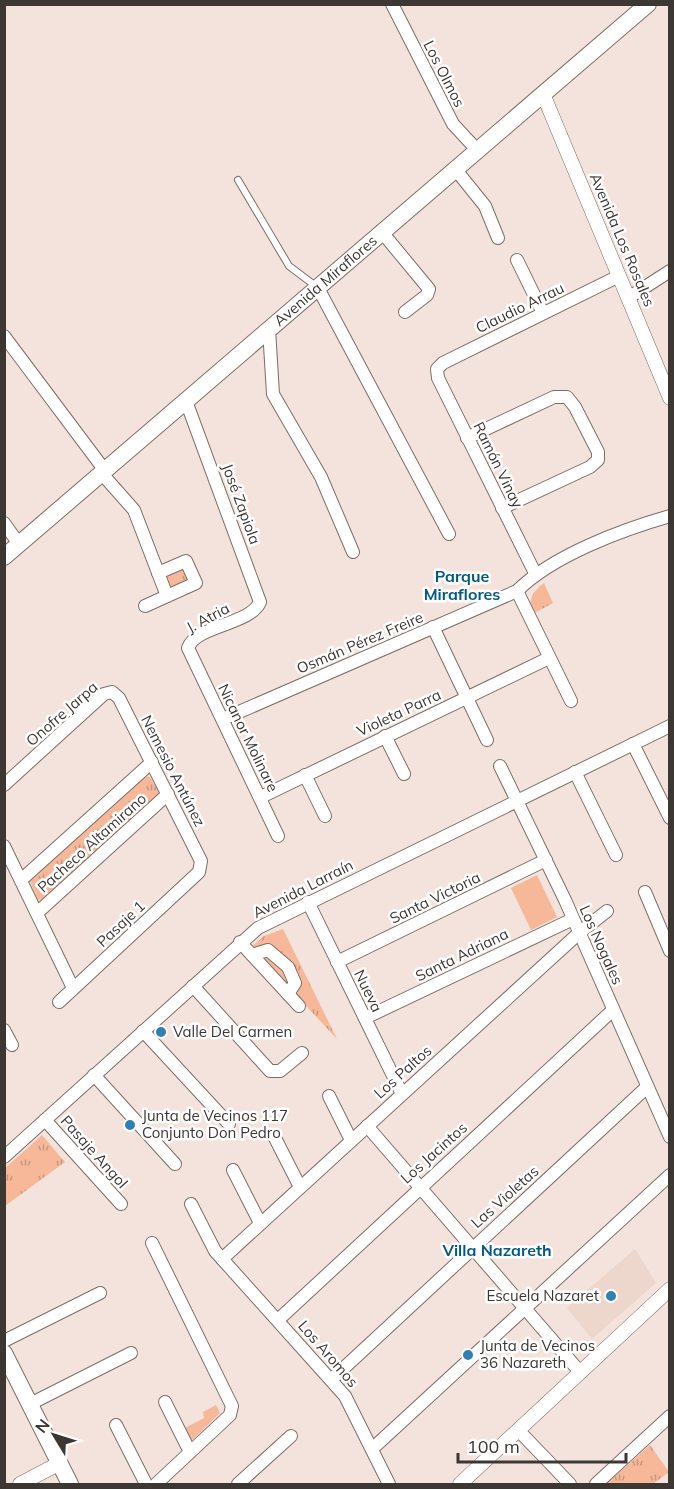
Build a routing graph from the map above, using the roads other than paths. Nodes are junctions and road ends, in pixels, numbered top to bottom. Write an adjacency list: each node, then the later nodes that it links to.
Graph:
1 (392, 4): 4 (street, Los Olmos)
2 (648, 4): 3 (main road, Avenida Miraflores)
3 (543, 94): 4 (main road, Avenida Miraflores); 11 (street, Avenida Los Rosales)
4 (478, 151): 5 (main road, Avenida Miraflores)
5 (456, 170): 7 (main road, Avenida Miraflores); 8 (street)
6 (238, 180): 12 (lane)
7 (381, 231): 12 (main road, Avenida Miraflores); 14 (street)
8 (498, 237)
9 (518, 260): 15 (street)
10 (669, 271): 13 (street)
11 (619, 276): 13 (street, Avenida Los Rosales); 15 (street, Claudio Arrau)
12 (318, 288): 16 (main road, Avenida Miraflores); 26 (street)
13 (628, 298): 19 (street, Avenida Los Rosales)
14 (405, 312)
15 (543, 314): 18 (street, Claudio Arrau)
16 (269, 329): 20 (main road, Avenida Miraflores); 28 (street)
17 (4, 336): 22 (street)
18 (437, 369): 21 (street, Ramón Vinay)
19 (668, 389)
20 (186, 402): 22 (main road, Avenida Miraflores); 35 (street, José Zapiola)
21 (467, 438): 23 (street, Ramón Vinay); 23 (street)
22 (105, 473): 27 (main road, Avenida Miraflores); 30 (street)
23 (502, 507): 31 (street, Ramón Vinay)
24 (669, 516): 31 (street, Osmán Pérez Freire)
25 (4, 523): 27 (street)
26 (449, 534)
27 (19, 544): 29 (main road, Avenida Miraflores)
28 (353, 552)
29 (4, 557)
30 (158, 573): 33 (street); 33 (street)
31 (535, 573): 32 (street, Osmán Pérez Freire)
32 (516, 591): 36 (street, Osmán Pérez Freire); 38 (street)
33 (167, 596): 34 (street)
34 (145, 606)
35 (250, 613): 37 (street, J. Atria)
36 (433, 627): 40 (street); 42 (street, Osmán Pérez Freire)
37 (190, 653): 42 (street, Nicanor Molinare)
38 (549, 658): 40 (street, Violeta Parra); 41 (street)
39 (112, 692): 47 (street, Nemesio Antúnez); 52 (street, Onofre Jarpa)
40 (467, 698): 44 (street, Violeta Parra); 45 (street)
41 (571, 701)
42 (223, 719): 54 (street, Nicanor Molinare)
43 (669, 726): 46 (street, Avenida Larraín)
44 (385, 736): 50 (street); 51 (street, Violeta Parra)
45 (487, 740)
46 (633, 744): 49 (street, Avenida Larraín); 57 (street)
47 (152, 762): 53 (street, Nemesio Antúnez); 63 (street)
48 (500, 766): 55 (street, Los Nogales)
49 (575, 772): 55 (street, Avenida Larraín); 60 (street)
50 (404, 774)
51 (304, 776): 54 (street, Violeta Parra); 56 (street)
52 (4, 785)
53 (168, 794): 62 (street, Nemesio Antúnez); 67 (street, Pacheco Altamirano)
54 (261, 797): 58 (street, Nicanor Molinare)
55 (516, 800): 61 (street, Los Nogales); 65 (street, Avenida Larraín)
56 (325, 816)
57 (669, 818)
58 (278, 836)
59 (4, 846): 63 (street)
60 (616, 855)
61 (546, 860): 68 (street, Los Nogales); 73 (street, Santa Victoria)
62 (202, 867): 75 (street, Pasaje 1)
63 (21, 880): 67 (street)
64 (645, 892): 71 (street)
65 (308, 902): 70 (street, Avenida Larraín); 73 (street, Nueva)
66 (607, 911): 69 (street, Los Paltos)
67 (37, 913): 75 (street)
68 (573, 919): 69 (street, Los Nogales); 80 (street, Santa Adriana)
69 (579, 933): 79 (street, Los Nogales); 87 (street, Los Paltos)
70 (240, 942): 72 (street); 74 (street, Avenida Larraín)
71 (669, 951)
72 (252, 955): 76 (street); 76 (street)
73 (337, 962): 80 (street, Nueva)
74 (193, 986): 82 (street, Avenida Larraín); 84 (street)
75 (74, 988): 77 (street, Pasaje 1)
76 (288, 994): 78 (street)
77 (59, 1002)
78 (299, 1006)
79 (613, 1010): 86 (street, Los Nogales); 100 (street, Los Jacintos)
80 (365, 1018): 87 (street, Nueva)
81 (4, 1030): 83 (street)
82 (143, 1031): 85 (street, Avenida Larraín); 90 (street)
83 (12, 1045)
84 (302, 1053)
85 (94, 1075): 89 (street, Avenida Larraín); 96 (street)
86 (647, 1087): 93 (street, Los Nogales); 105 (street, Las Violetas)
87 (402, 1094): 91 (street, Los Paltos)
88 (329, 1096): 94 (street)
89 (45, 1120): 95 (street, Avenida Larraín); 101 (street, Pasaje Angol)
90 (229, 1124)
91 (367, 1126): 94 (street, Los Paltos); 100 (street)
92 (274, 1136): 99 (street)
93 (669, 1137)
94 (351, 1140): 99 (street, Los Paltos)
95 (4, 1157)
96 (175, 1164)
97 (233, 1170): 103 (street)
98 (669, 1175): 109 (street)
99 (300, 1187): 103 (street, Los Paltos)
100 (419, 1187): 105 (street); 110 (street, Los Jacintos)
101 (121, 1204)
102 (191, 1204): 106 (street, Los Aromos)
103 (260, 1223): 106 (street, Los Paltos)
104 (152, 1243): 123 (street)
105 (472, 1247): 109 (street); 115 (street, Las Violetas)
106 (222, 1258): 110 (street, Los Aromos)
107 (669, 1288): 114 (street)
108 (99, 1293): 111 (street)
109 (525, 1309): 114 (street); 122 (street)
110 (278, 1320): 115 (street, Los Aromos)
111 (4, 1341)
112 (4, 1353): 117 (main road)
113 (131, 1353): 117 (street)
114 (580, 1372): 120 (street)
115 (332, 1379): 122 (street, Los Aromos)
116 (165, 1402): 123 (street)
117 (30, 1404): 124 (main road)
118 (669, 1416): 133 (street)
119 (116, 1425): 127 (street)
120 (519, 1431): 131 (street); 132 (street)
121 (291, 1436): 129 (street)
122 (372, 1449): 130 (street, Los Aromos)
123 (190, 1452): 128 (street)
124 (60, 1463): 125 (street); 126 (main road)
125 (20, 1485)
126 (70, 1485)
127 (146, 1485)
128 (156, 1485)
129 (237, 1485)
130 (389, 1485)
131 (460, 1485)
132 (570, 1485)
133 (596, 1485)

